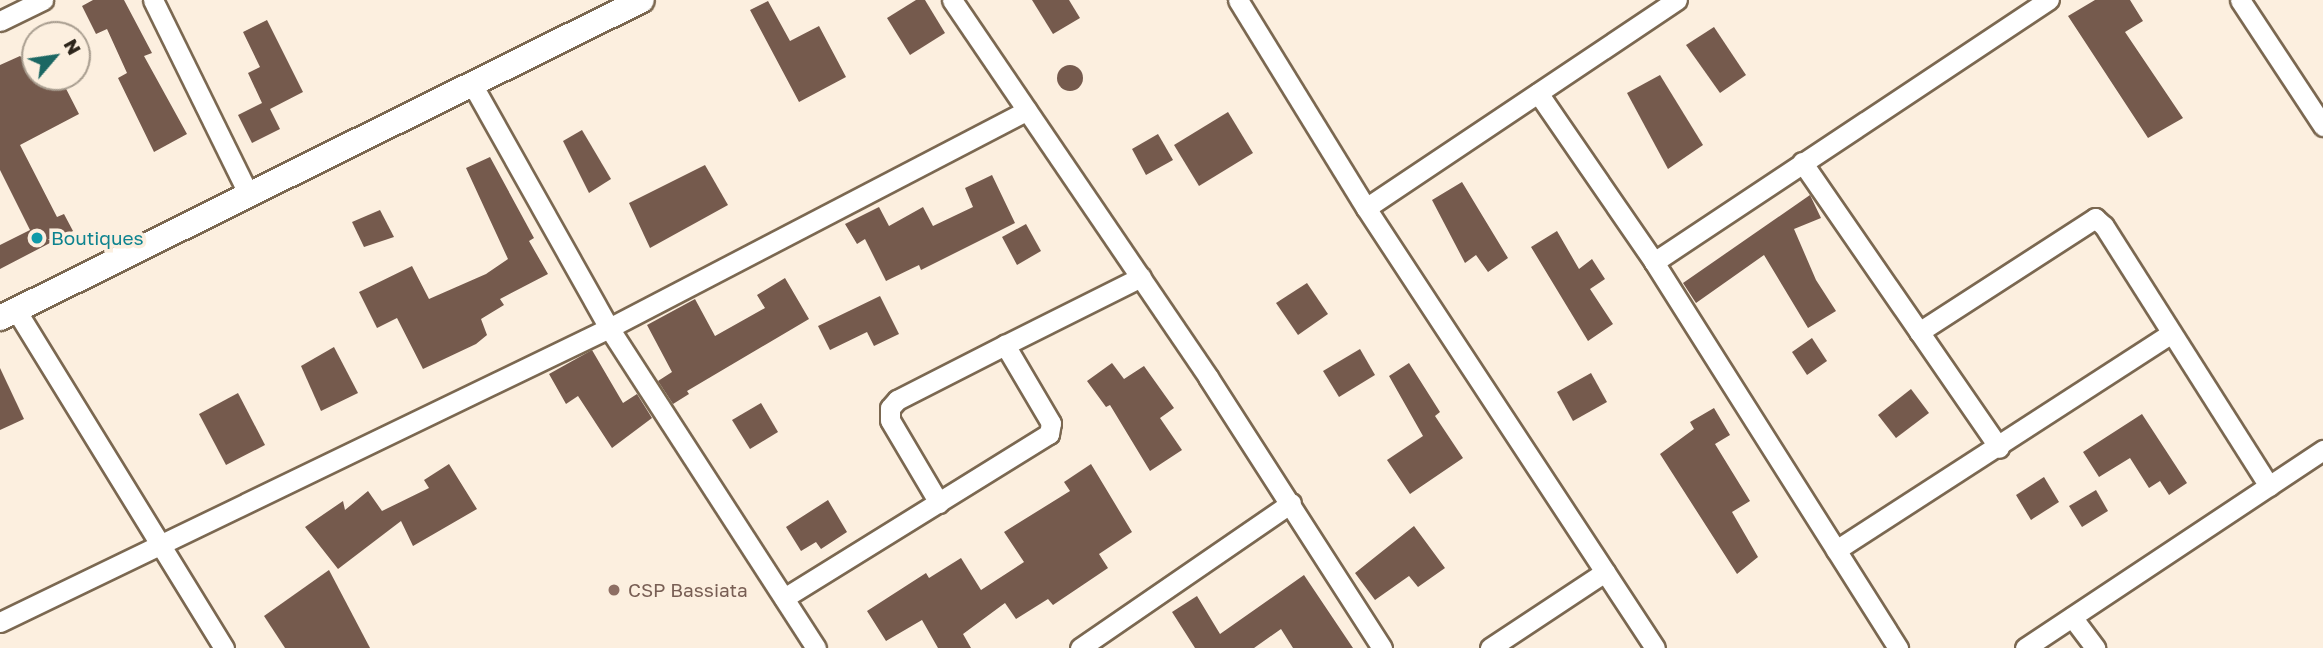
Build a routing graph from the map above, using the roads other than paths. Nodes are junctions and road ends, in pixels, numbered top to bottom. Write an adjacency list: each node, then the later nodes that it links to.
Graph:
1 (43, 0): 9 (street)
2 (153, 0): 15 (street)
3 (642, 0): 10 (street)
4 (952, 0): 12 (street)
5 (1238, 0): 16 (street)
6 (1677, 0): 11 (street)
7 (2049, 0): 14 (street)
8 (2240, 0): 13 (street)
9 (0, 21)
10 (472, 84): 15 (street); 20 (street)
11 (1538, 93): 16 (street); 17 (street)
12 (1027, 110): 18 (street); 20 (street)
13 (2323, 126)
14 (1802, 162): 17 (street); 21 (street)
15 (249, 195): 19 (street)
16 (1366, 208): 31 (street)
17 (1654, 262): 30 (street)
18 (1142, 277): 23 (street); 28 (street)
19 (8, 314): 29 (street)
20 (609, 328): 29 (street); 32 (street)
21 (1919, 332): 22 (street); 24 (street)
22 (2170, 334): 24 (street); 26 (street)
23 (1005, 345): 27 (street); 27 (street)
24 (1999, 448): 30 (street)
25 (2323, 450): 26 (street)
26 (2269, 486): 33 (street)
27 (939, 502): 32 (street)
28 (1291, 503): 37 (street); 38 (street)
29 (157, 544): 34 (street); 35 (street)
30 (1836, 550): 41 (street)
31 (1605, 572): 39 (street); 40 (street)
32 (784, 598): 36 (street)
33 (2072, 617): 42 (street); 43 (street)
34 (0, 622)
35 (224, 648)
36 (816, 648)
37 (1080, 648)
38 (1382, 648)
39 (1490, 648)
40 (1656, 648)
41 (1898, 648)
42 (2025, 648)
43 (2095, 648)

